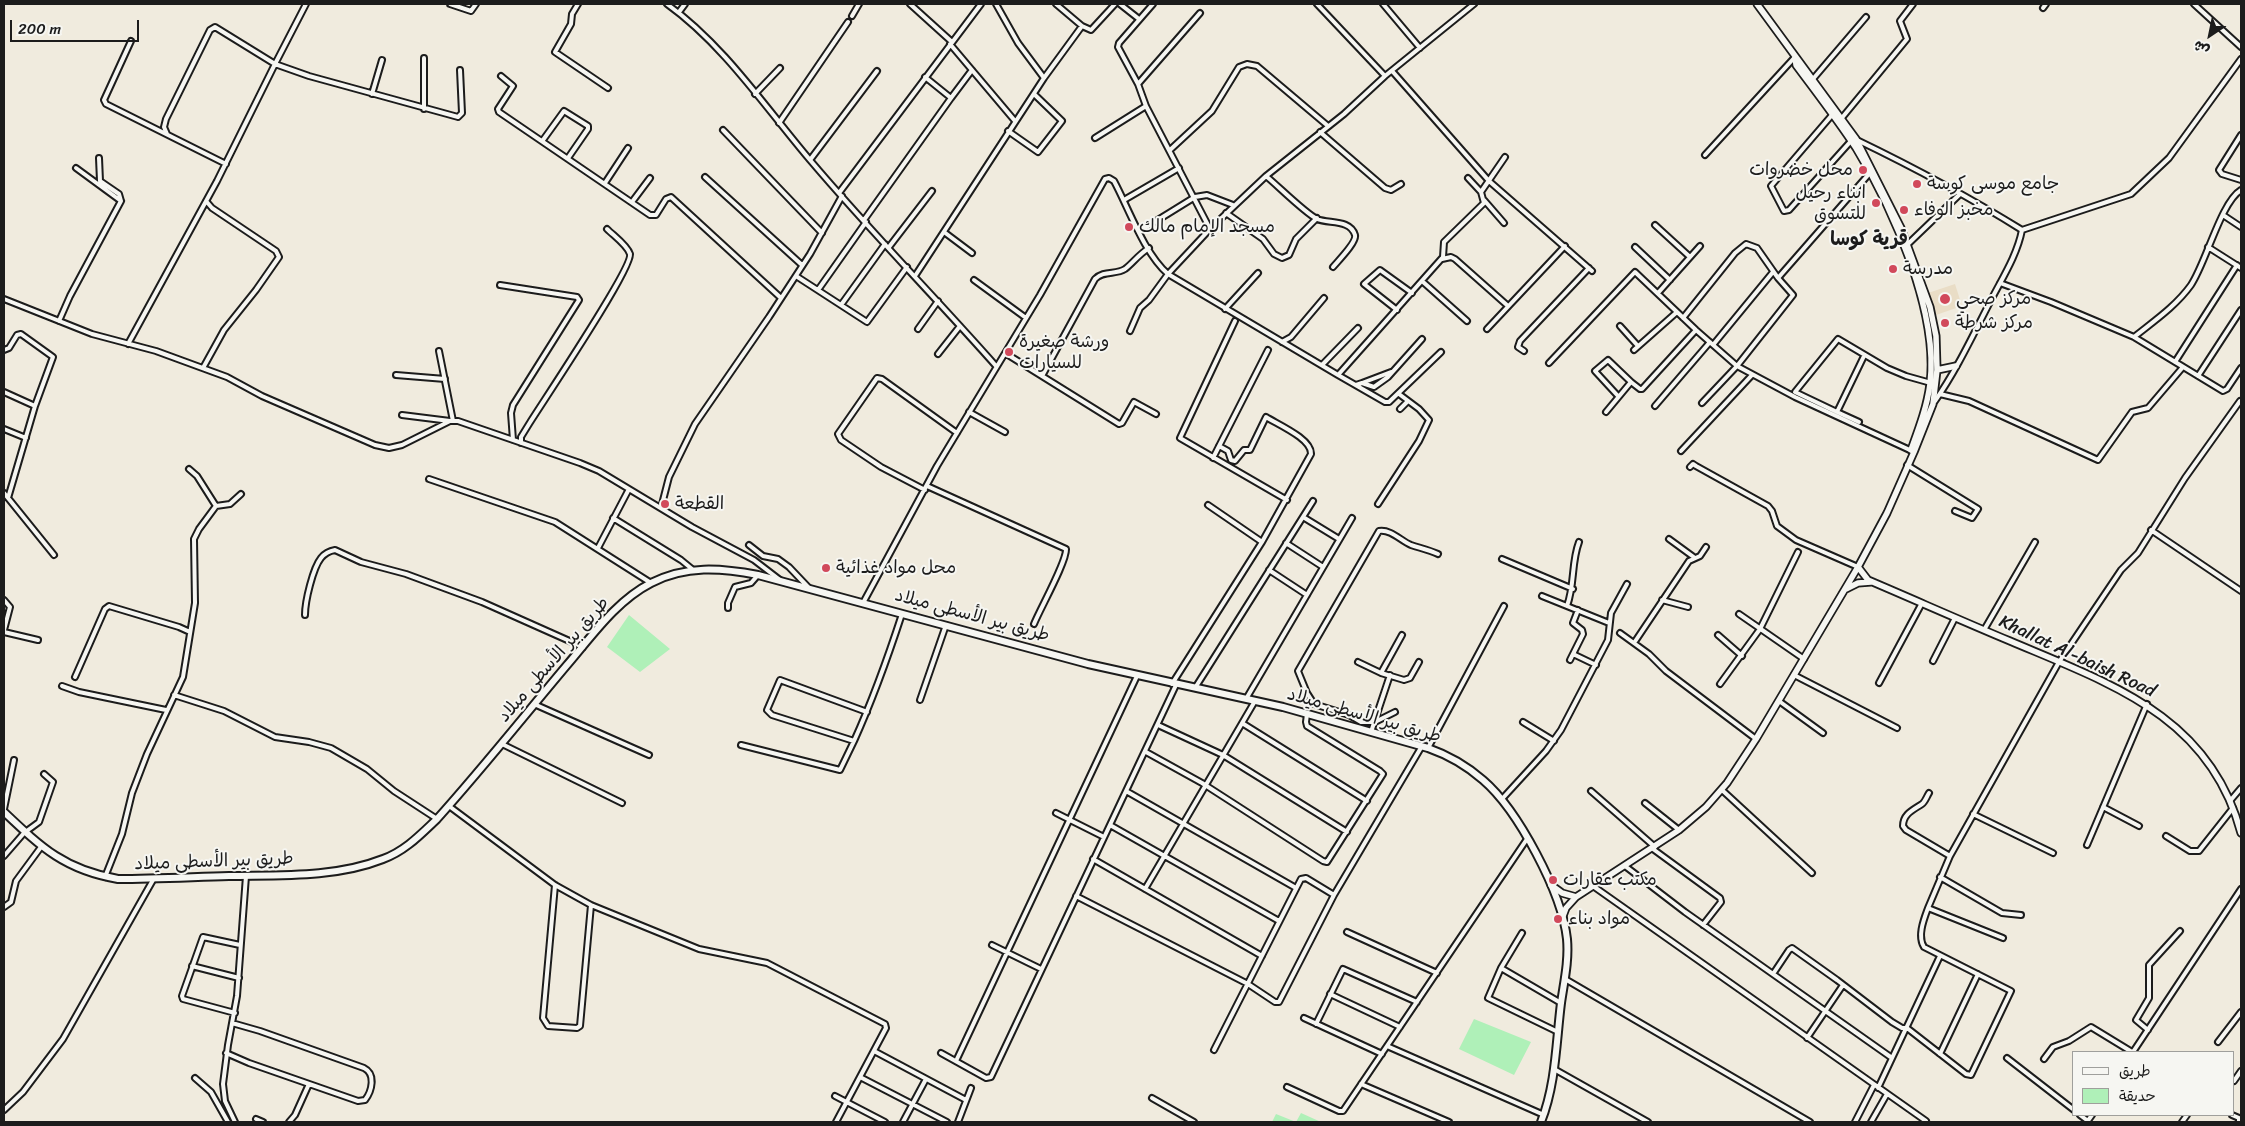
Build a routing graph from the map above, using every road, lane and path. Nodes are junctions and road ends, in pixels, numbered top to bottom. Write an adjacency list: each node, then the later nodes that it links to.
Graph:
1 (306, 4): 38 (street)
2 (450, 4): 3 (street)
3 (476, 4)
4 (578, 4): 50 (street)
5 (667, 4): 23 (street)
6 (685, 4): 23 (street)
7 (859, 4): 25 (street)
8 (910, 4): 31 (street)
9 (981, 4): 31 (street)
10 (996, 4): 47 (street)
11 (1056, 4): 29 (street)
12 (1115, 4): 29 (street)
13 (1120, 4): 27 (street)
14 (1153, 4): 27 (street)
15 (1317, 4): 45 (street)
16 (1383, 4): 33 (street)
17 (1474, 4): 33 (street)
18 (1757, 4): 35 (street)
19 (1913, 4): 58 (street)
20 (2046, 4): 22 (street)
21 (2194, 4): 32 (street)
22 (2043, 8)
23 (679, 12): 52 (street)
24 (1200, 12): 49 (street)
25 (852, 16)
26 (1866, 17): 48 (street)
27 (1139, 20): 49 (street)
28 (848, 22): 60 (street)
29 (1082, 26): 47 (street)
30 (131, 42): 65 (street)
31 (951, 43): 42 (street); 46 (street)
32 (2241, 47)
33 (1420, 48): 43 (street)
34 (424, 58): 56 (street)
35 (1795, 58): 48 (street); 57 (street); 73 (street)
36 (2241, 59): 111 (street)
37 (382, 60): 51 (street)
38 (275, 64): 51 (street); 65 (street); 78 (street)
39 (780, 68): 52 (street)
40 (460, 70): 56 (street)
41 (877, 70): 77 (street)
42 (972, 70): 54 (street); 59 (street)
43 (1393, 72): 45 (street); 87 (street)
44 (501, 76): 68 (street)
45 (1385, 76): 61 (street)
46 (925, 77): 54 (street); 94 (street)
47 (1044, 78): 53 (street)
48 (1813, 79): 58 (street)
49 (1138, 84): 55 (street)
50 (608, 88)
51 (372, 94): 56 (street)
52 (755, 94): 60 (street)
53 (1034, 94): 59 (street); 63 (street)
54 (951, 98): 105 (street)
55 (1146, 106): 67 (street); 71 (street)
56 (424, 109)
57 (1832, 115): 69 (street); 69 (street)
58 (1841, 119): 69 (street)
59 (1015, 121): 63 (street)
60 (779, 123): 77 (street)
61 (1328, 126): 64 (street); 71 (street)
62 (723, 130): 113 (street)
63 (1008, 131): 114 (street)
64 (1320, 132): 82 (street); 89 (street)
65 (168, 134): 78 (street)
66 (2241, 134): 86 (street)
67 (1095, 138)
68 (543, 140): 76 (street); 76 (street)
69 (1853, 140): 72 (street); 93 (street)
70 (628, 148): 88 (street)
71 (1170, 150): 80 (street)
72 (1860, 150): 81 (street); 116 (street)
73 (1705, 155)
74 (1505, 156): 87 (street)
75 (99, 158): 99 (street)
76 (568, 158): 88 (street)
77 (810, 160): 94 (street)
78 (226, 164): 96 (street)
79 (76, 168): 99 (street)
80 (1179, 168): 95 (street); 97 (street)
81 (1869, 174): 126 (street); 137 (street)
82 (1266, 176): 101 (street); 104 (street)
83 (705, 177): 127 (street)
84 (650, 178): 100 (street)
85 (1468, 178): 92 (street)
86 (2241, 180)
87 (1489, 181): 92 (street); 117 (street)
88 (605, 183): 100 (street)
89 (1401, 184)
90 (932, 190): 119 (street)
91 (2241, 190): 103 (street)
92 (1481, 192): 98 (street)
93 (1960, 194): 111 (street); 116 (street)
94 (840, 195): 105 (street); 113 (street)
95 (1195, 197): 101 (street); 110 (street); 112 (street)
96 (206, 200): 173 (street); 191 (street)
97 (1124, 200): 112 (street); 156 (street)
98 (1484, 200): 106 (street); 125 (street)
99 (121, 201): 158 (street)
100 (632, 202): 147 (street)
101 (1233, 205): 102 (street)
102 (1226, 213): 104 (street); 110 (street)
103 (2223, 215): 108 (street); 121 (street)
104 (1317, 218): 130 (street)
105 (865, 221): 115 (street); 143 (street)
106 (1504, 223)
107 (1655, 225): 124 (street)
108 (2241, 227)
109 (607, 229): 228 (street)
110 (1210, 229): 133 (street)
111 (2022, 230): 141 (street)
112 (1140, 231): 122 (street)
113 (822, 232): 127 (street)
114 (944, 232): 123 (street); 136 (street)
115 (885, 244): 119 (street); 150 (street)
116 (1908, 244): 126 (street)
117 (1565, 246): 151 (street); 179 (street)
118 (1700, 246): 124 (street)
119 (889, 247): 129 (street)
120 (1634, 247): 139 (street)
121 (2208, 247): 128 (street); 169 (street)
122 (1149, 248): 133 (street); 198 (street)
123 (972, 253)
124 (1690, 257): 139 (street)
125 (1442, 259): 140 (street); 151 (street)
126 (1911, 259): 161 (street)
127 (802, 265): 135 (street)
128 (2237, 265): 131 (street); 184 (street)
129 (907, 266): 136 (street); 150 (street)
130 (1333, 267)
131 (2241, 268)
132 (1773, 272): 137 (street); 157 (street); 172 (street)
133 (1168, 274): 152 (street); 168 (street)
134 (1258, 274): 152 (street)
135 (796, 276): 143 (street); 147 (street)
136 (915, 276): 149 (street)
137 (1778, 278): 188 (street)
138 (974, 280): 156 (street)
139 (1670, 280): 145 (street)
140 (1422, 281): 144 (street); 160 (street)
141 (2000, 283): 169 (street); 189 (street)
142 (500, 285): 227 (street)
143 (818, 290): 150 (street)
144 (1412, 293): 153 (street); 153 (street)
145 (1658, 293): 155 (street); 185 (street)
146 (4, 298): 158 (street)
147 (781, 298): 247 (street)
148 (1324, 298): 171 (street)
149 (938, 302): 162 (street); 165 (street)
150 (840, 305)
151 (1508, 306): 166 (street)
152 (1225, 309): 171 (street)
153 (1397, 310): 196 (street)
154 (2241, 310): 199 (street)
155 (1677, 312): 157 (street); 174 (street)
156 (1026, 318): 181 (street)
157 (1683, 318): 167 (street)
158 (59, 321): 173 (street)
159 (1235, 322): 232 (street)
160 (1467, 322)
161 (1931, 325): 193 (street); 203 (street)
162 (960, 326): 182 (street); 187 (street)
163 (1620, 326): 174 (street)
164 (1358, 328): 186 (street)
165 (918, 329)
166 (1487, 329)
167 (1696, 330): 172 (street); 201 (street)
168 (1130, 331)
169 (2134, 337): 184 (street)
170 (1422, 339): 194 (street)
171 (1282, 342): 186 (street)
172 (1712, 343): 188 (street); 214 (street)
173 (128, 344): 191 (street)
174 (1638, 346): 178 (street)
175 (4, 350): 213 (street)
176 (439, 350): 200 (street)
177 (1268, 350): 229 (street)
178 (1634, 350)
179 (1524, 351)
180 (1441, 352): 206 (street)
181 (1005, 353): 187 (street); 198 (street)
182 (938, 354)
183 (1864, 356): 203 (street); 218 (street); 218 (street)
184 (2175, 362): 190 (street)
185 (1549, 363)
186 (1322, 365): 196 (street)
187 (996, 366): 216 (street)
188 (1737, 366): 197 (street); 211 (street)
189 (1956, 366): 193 (street); 207 (street)
190 (2183, 367): 199 (street); 207 (street)
191 (203, 368): 221 (street)
192 (2241, 368): 199 (street)
193 (1937, 370): 203 (street)
194 (1393, 371): 202 (street); 202 (street)
195 (396, 375): 200 (street)
196 (1338, 375): 204 (street)
197 (1752, 375): 230 (street); 231 (street)
198 (1042, 376): 219 (street)
199 (2198, 376)
200 (445, 378): 221 (street)
201 (1631, 382): 208 (street); 208 (street)
202 (1362, 383): 204 (street)
203 (1933, 383): 212 (street); 231 (street)
204 (1356, 385): 206 (street)
205 (4, 392): 213 (street)
206 (1399, 394): 209 (street)
207 (1940, 394): 212 (street)
208 (1618, 396): 217 (street)
209 (1408, 400): 215 (street); 244 (street)
210 (2241, 401): 252 (street)
211 (1702, 403)
212 (1933, 404): 231 (street)
213 (35, 406): 226 (street)
214 (1655, 406)
215 (1400, 408)
216 (968, 412): 224 (street); 225 (street)
217 (1606, 412)
218 (1837, 412): 222 (street)
219 (1156, 414)
220 (402, 415): 221 (street)
221 (452, 421): 227 (street)
222 (1859, 422)
223 (4, 429): 226 (street)
224 (1005, 432)
225 (957, 433): 237 (street); 237 (street)
226 (26, 438): 241 (street)
227 (513, 440): 228 (street)
228 (521, 443): 238 (street)
229 (1219, 446): 232 (street); 242 (street)
230 (1681, 451)
231 (1913, 451): 233 (street)
232 (1213, 458): 242 (street)
233 (1908, 462): 248 (street); 268 (street)
234 (1690, 467): 268 (street)
235 (189, 469): 246 (street)
236 (429, 480): 261 (street)
237 (926, 488): 285 (street); 296 (street)
238 (630, 489): 247 (street); 250 (street)
239 (4, 493): 241 (street)
240 (241, 494): 246 (street)
241 (8, 498): 264 (street)
242 (1287, 500): 255 (street)
243 (1313, 501): 249 (street)
244 (1378, 504)
245 (1208, 505): 255 (street)
246 (216, 506): 301 (street)
247 (661, 508): 272 (street)
248 (1955, 511)
249 (1303, 517): 253 (street); 258 (street)
250 (613, 518): 261 (street); 269 (street)
251 (1352, 518): 253 (street)
252 (2151, 530): 279 (street); 315 (street)
253 (1339, 539): 267 (street)
254 (1669, 539): 265 (street)
255 (1262, 542): 323 (street)
256 (1579, 542): 277 (street)
257 (2035, 542): 299 (street)
258 (1286, 543): 267 (street); 270 (street)
259 (749, 545): 276 (street)
260 (1706, 547): 265 (street)
261 (598, 548): 274 (street)
262 (1798, 552): 298 (street)
263 (1438, 554): 338 (street)
264 (54, 555)
265 (1695, 558): 283 (street)
266 (1502, 559): 277 (street)
267 (1323, 567): 280 (street)
268 (1858, 567): 273 (street); 278 (street)
269 (692, 569): 271 (main road, طريق بير الأسطى ميلاد); 274 (main road, طريق بير الأسطى ميلاد)
270 (1269, 570): 280 (street); 326 (street)
271 (758, 575): 272 (main road, طريق بير الأسطى ميلاد); 289 (street)
272 (782, 581): 276 (main road, طريق بير الأسطى ميلاد)
273 (1873, 582): 278 (street); 284 (street, Khallat Al-baish Road)
274 (651, 583): 307 (main road, طريق بير الأسطى ميلاد)
275 (1626, 584): 295 (street)
276 (809, 589): 285 (main road, طريق بير الأسطى ميلاد)
277 (1573, 589): 287 (street)
278 (1845, 590): 310 (street)
279 (2241, 592)
280 (1307, 594): 328 (street)
281 (1542, 596): 287 (street)
282 (4, 600): 300 (street)
283 (1662, 600): 288 (street); 306 (street)
284 (1922, 602): 294 (street, Khallat Al-baish Road); 322 (street)
285 (863, 603): 291 (main road, طريق بير الأسطى ميلاد)
286 (1504, 606): 350 (street)
287 (1567, 606): 290 (street)
288 (1688, 607)
289 (728, 608)
290 (1578, 610): 295 (street); 308 (street)
291 (902, 613): 297 (main road, طريق بير الأسطى ميلاد); 335 (street)
292 (305, 614): 307 (street)
293 (1739, 614): 298 (street)
294 (1955, 618): 299 (street, Khallat Al-baish Road); 312 (street)
295 (1609, 623): 316 (street)
296 (1034, 624)
297 (946, 626): 320 (main road, طريق بير الأسطى ميلاد); 329 (street)
298 (1760, 629): 309 (street); 310 (street)
299 (1984, 630): 315 (street, Khallat Al-baish Road)
300 (4, 631): 305 (street)
301 (190, 632): 321 (street); 327 (street)
302 (1620, 633): 306 (street)
303 (1718, 635): 309 (street)
304 (1402, 636): 317 (street)
305 (38, 640)
306 (1634, 643): 345 (street)
307 (583, 646): 332 (main road, طريق بير الأسطى ميلاد)
308 (1573, 654): 311 (street); 316 (street)
309 (1742, 656): 324 (street)
310 (1804, 659): 319 (street)
311 (1570, 660)
312 (1933, 661)
313 (1358, 662): 317 (street)
314 (1419, 662): 318 (street)
315 (2059, 662): 333 (street, Khallat Al-baish Road); 372 (street)
316 (1596, 665): 347 (street)
317 (1381, 673): 318 (street)
318 (1390, 675): 338 (street)
319 (1794, 675): 330 (street); 342 (street)
320 (1137, 676): 323 (main road, طريق بير الأسطى ميلاد); 374 (street)
321 (75, 677)
322 (1879, 682)
323 (1174, 684): 326 (main road, طريق بير الأسطى ميلاد); 341 (street)
324 (1720, 684)
325 (62, 686): 334 (street)
326 (1195, 688): 328 (main road, طريق بير الأسطى ميلاد)
327 (174, 695): 334 (street); 373 (street)
328 (1246, 699): 331 (main road, طريق بير الأسطى ميلاد)
329 (920, 700)
330 (1779, 701): 344 (street); 345 (street)
331 (1255, 702): 337 (main road, طريق بير الأسطى ميلاد); 340 (street)
332 (534, 704): 348 (main road, طريق بير الأسطى ميلاد); 352 (street)
333 (2147, 704): 364 (street, Khallat Al-baish Road); 368 (street)
334 (166, 710): 396 (street)
335 (867, 712): 346 (street); 346 (street)
336 (1395, 712): 338 (street)
337 (1307, 714): 343 (main road, طريق بير الأسطى ميلاد); 363 (street)
338 (1374, 722): 343 (street)
339 (1523, 722): 347 (street)
340 (1242, 723): 353 (street); 363 (street)
341 (1158, 725): 351 (street); 353 (street)
342 (1897, 728)
343 (1371, 732): 350 (main road, طريق بير الأسطى ميلاد)
344 (1823, 733)
345 (1756, 739): 359 (street)
346 (854, 741): 349 (street)
347 (1554, 741): 362 (street)
348 (502, 744): 365 (street); 367 (main road, طريق بير الأسطى ميلاد)
349 (741, 744)
350 (1425, 747): 362 (main road, طريق بير الأسطى ميلاد); 405 (street)
351 (1146, 752): 356 (street); 360 (street)
352 (649, 755)
353 (1223, 755): 356 (street); 379 (street)
354 (14, 760): 370 (street)
355 (44, 774): 380 (street)
356 (1205, 786): 375 (street); 379 (street)
357 (2241, 788): 364 (street)
358 (1591, 790): 387 (street)
359 (1722, 790): 378 (street); 394 (street)
360 (1126, 791): 375 (street); 376 (street)
361 (1929, 793): 391 (street)
362 (1502, 799): 384 (main road, طريق بير الأسطى ميلاد)
363 (1367, 801): 379 (street)
364 (2230, 801): 369 (street, Khallat Al-baish Road)
365 (622, 803)
366 (1645, 803): 378 (street)
367 (449, 806): 373 (main road, طريق بير الأسطى ميلاد); 399 (street)
368 (2103, 806): 377 (street); 385 (street)
369 (2233, 808): 381 (street, Khallat Al-baish Road); 382 (street)
370 (4, 811): 380 (main road, طريق بير الأسطى ميلاد)
371 (1056, 813): 374 (street)
372 (1973, 814): 388 (street); 391 (street)
373 (437, 819): 395 (main road, طريق بير الأسطى ميلاد)
374 (1070, 820): 383 (street); 421 (street)
375 (1182, 823): 390 (street); 402 (street)
376 (1110, 825): 383 (street); 390 (street)
377 (2140, 826)
378 (1679, 830): 387 (street)
379 (1348, 832)
380 (24, 833): 386 (main road, طريق بير الأسطى ميلاد); 389 (street)
381 (2241, 833)
382 (2166, 836)
383 (1104, 837): 392 (street)
384 (1527, 838): 400 (main road, طريق بير الأسطى ميلاد); 427 (street)
385 (2087, 845)
386 (41, 847): 396 (main road, طريق بير الأسطى ميلاد); 409 (street)
387 (1654, 848): 393 (street); 414 (street)
388 (2053, 853)
389 (4, 856)
390 (1164, 856): 403 (street); 413 (street)
391 (1950, 856): 397 (street)
392 (1093, 859): 403 (street); 406 (street)
393 (1625, 866): 401 (street); 414 (street)
394 (1812, 873)
395 (246, 876): 398 (main road, طريق بير الأسطى ميلاد); 419 (street)
396 (105, 877): 398 (main road, طريق بير الأسطى ميلاد)
397 (1940, 877): 410 (street); 411 (street)
398 (153, 880): 478 (street)
399 (555, 885): 408 (street); 408 (street)
400 (1551, 885): 407 (street); 412 (main road, طريق بير الأسطى ميلاد)
401 (1592, 886): 407 (street); 447 (street)
402 (1296, 888): 405 (street); 413 (street)
403 (1145, 889): 422 (street)
404 (2241, 889): 445 (street)
405 (1334, 895): 432 (street)
406 (1076, 896): 426 (street); 432 (street)
407 (1576, 897): 412 (street)
408 (591, 905): 451 (street)
409 (4, 907)
410 (1928, 908): 418 (street); 423 (street)
411 (2022, 915)
412 (1563, 916): 431 (main road, طريق بير الأسطى ميلاد)
413 (1279, 922): 422 (street)
414 (1704, 926): 428 (street)
415 (2180, 931): 445 (street)
416 (1347, 932): 427 (street)
417 (1522, 933): 425 (street)
418 (2003, 938)
419 (240, 945): 424 (street); 430 (street)
420 (992, 945): 421 (street)
421 (1007, 953): 426 (street); 461 (street)
422 (1262, 956): 432 (street)
423 (1940, 956): 429 (street); 444 (street)
424 (192, 966): 430 (street); 439 (street)
425 (1501, 968): 436 (street); 446 (street)
426 (1041, 969): 461 (street)
427 (1437, 973): 435 (street)
428 (1773, 974): 433 (street); 437 (street)
429 (1978, 974): 457 (street); 457 (street)
430 (239, 978): 439 (street)
431 (1565, 979): 436 (main road, طريق بير الأسطى ميلاد); 497 (street)
432 (1248, 984): 450 (street)
433 (1843, 985): 437 (street); 444 (street)
434 (1330, 994): 435 (street); 442 (street); 443 (street)
435 (1417, 1002): 443 (street)
436 (1561, 1003): 446 (main road, طريق بير الأسطى ميلاد)
437 (1825, 1011): 447 (street); 458 (street)
438 (2241, 1012): 448 (street)
439 (235, 1013): 441 (street)
440 (1304, 1018): 442 (street)
441 (232, 1023): 454 (street); 466 (street)
442 (1316, 1024): 456 (street)
443 (1400, 1027): 449 (street)
444 (1906, 1028): 457 (street); 458 (street)
445 (2148, 1030): 453 (street)
446 (1558, 1032): 462 (main road, طريق بير الأسطى ميلاد)
447 (1806, 1038): 469 (street)
448 (2218, 1042)
449 (1387, 1046): 456 (street); 479 (street)
450 (1214, 1050)
451 (874, 1051): 463 (street); 465 (street)
452 (2130, 1051): 460 (street)
453 (2133, 1051)
454 (226, 1053): 466 (street); 484 (street)
455 (942, 1053): 461 (street)
456 (1382, 1054): 467 (street)
457 (1940, 1054)
458 (1892, 1058): 469 (street)
459 (2007, 1058): 477 (street)
460 (2044, 1060)
461 (956, 1061)
462 (1554, 1069): 479 (main road, طريق بير الأسطى ميلاد); 496 (street)
463 (860, 1077): 475 (street); 476 (street)
464 (195, 1078): 483 (street)
465 (926, 1079): 474 (street); 476 (street)
466 (309, 1084): 486 (street)
467 (1361, 1084): 468 (street); 494 (street)
468 (1288, 1087)
469 (1876, 1087): 471 (street); 498 (street)
470 (971, 1088): 474 (street)
471 (1887, 1094): 482 (street); 499 (street)
472 (835, 1096): 475 (street)
473 (1152, 1098): 493 (street)
474 (966, 1100): 492 (street)
475 (847, 1102): 480 (street); 487 (street)
476 (913, 1105): 490 (street); 491 (street)
477 (2072, 1108)
478 (4, 1110)
479 (1544, 1115): 495 (main road, طريق بير الأسطى ميلاد)
480 (873, 1116): 488 (street); 489 (street)
481 (256, 1119): 485 (street)
482 (1926, 1121)
483 (228, 1122)
484 (235, 1122)
485 (263, 1122)
486 (289, 1122)
487 (836, 1122)
488 (870, 1122)
489 (885, 1122)
490 (904, 1122)
491 (947, 1122)
492 (958, 1122)
493 (1194, 1122)
494 (1449, 1122)
495 (1541, 1122)
496 (1648, 1122)
497 (1810, 1122)
498 (1855, 1122)
499 (1871, 1122)

